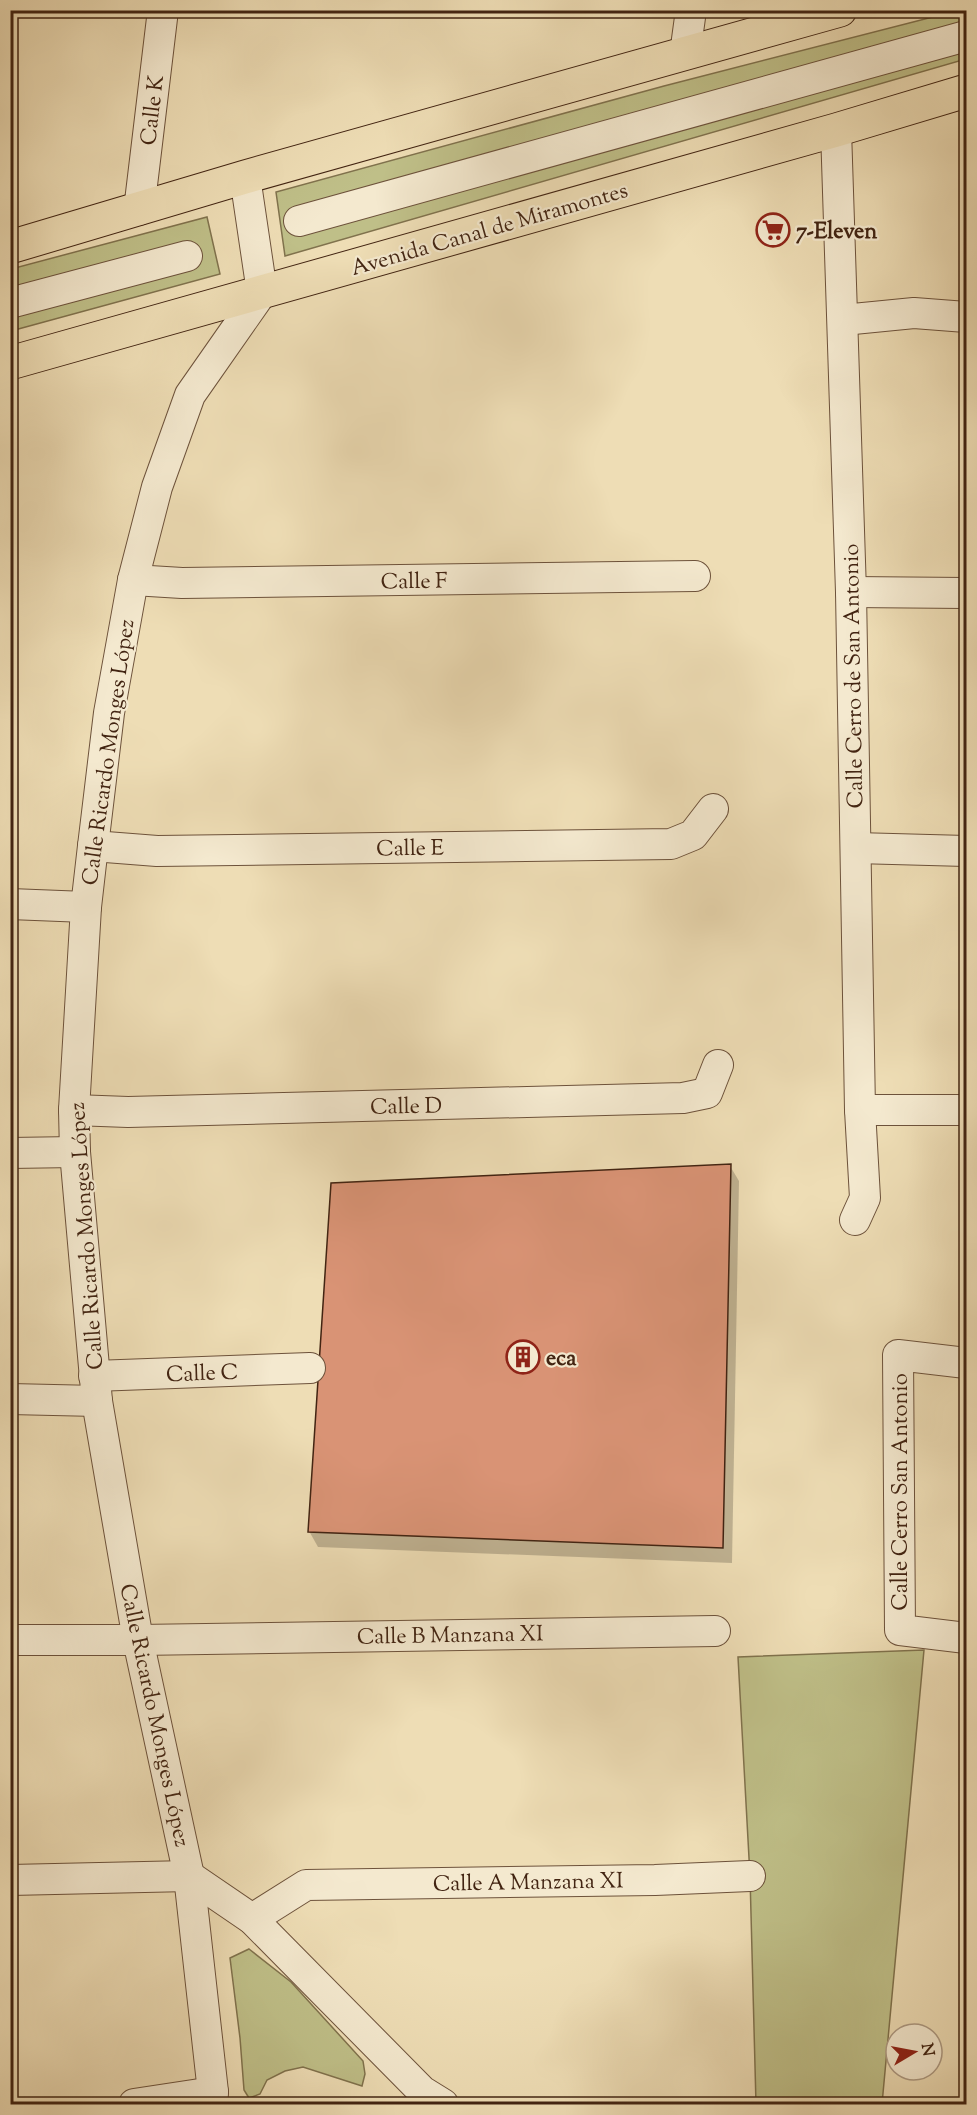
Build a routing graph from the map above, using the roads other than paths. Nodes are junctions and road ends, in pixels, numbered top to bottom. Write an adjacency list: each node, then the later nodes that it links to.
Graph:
1 (163, 10): 9 (street, Calle K)
2 (691, 10): 5 (street)
3 (829, 12): 5 (main road)
4 (966, 36): 10 (street)
5 (685, 54): 8 (main road)
6 (966, 91): 7 (main road, Avenida Canal de Miramontes)
7 (836, 130): 13 (main road, Avenida Canal de Miramontes); 16 (street, Calle Cerro de San Antonio)
8 (245, 177): 9 (main road); 13 (street)
9 (139, 210): 11 (main road)
10 (298, 221)
11 (10, 247)
12 (187, 256): 14 (street)
13 (262, 292): 17 (main road, Avenida Canal de Miramontes); 19 (street, Calle Ricardo Monges López)
14 (10, 303)
15 (966, 317): 16 (street)
16 (843, 320): 20 (street, Calle Cerro de San Antonio)
17 (10, 363)
18 (695, 576): 19 (street, Calle F)
19 (133, 580): 23 (street, Calle Ricardo Monges López)
20 (851, 592): 21 (street); 24 (street, Calle Cerro de San Antonio)
21 (966, 593)
22 (713, 809): 23 (street, Calle E)
23 (93, 846): 27 (street, Calle Ricardo Monges López)
24 (856, 848): 25 (street); 30 (street, Calle Cerro de San Antonio)
25 (966, 851)
26 (10, 904): 27 (street)
27 (86, 907): 29 (street, Calle Ricardo Monges López)
28 (718, 1065): 29 (street, Calle D)
29 (74, 1110): 32 (street, Calle Ricardo Monges López)
30 (860, 1110): 31 (street); 34 (street, Calle Cerro de San Antonio)
31 (966, 1110)
32 (75, 1152): 33 (street); 37 (street, Calle Ricardo Monges López)
33 (10, 1153)
34 (855, 1220)
35 (966, 1363): 40 (street, Calle Cerro San Antonio)
36 (310, 1368): 37 (street, Calle C)
37 (95, 1388): 38 (street, Calle C); 42 (street, Calle Ricardo Monges López)
38 (10, 1399)
39 (715, 1631): 42 (street, Calle B Manzana XI)
40 (966, 1638)
41 (10, 1640): 42 (street, Calle B Manzana XI)
42 (138, 1640): 43 (street, Calle Ricardo Monges López)
43 (189, 1876): 45 (street); 46 (street); 47 (street, Calle Ricardo Monges López)
44 (750, 1876): 46 (street, Calle A Manzana XI)
45 (10, 1880)
46 (252, 1919): 49 (street)
47 (212, 2098): 48 (street)
48 (134, 2104)
49 (443, 2104)

